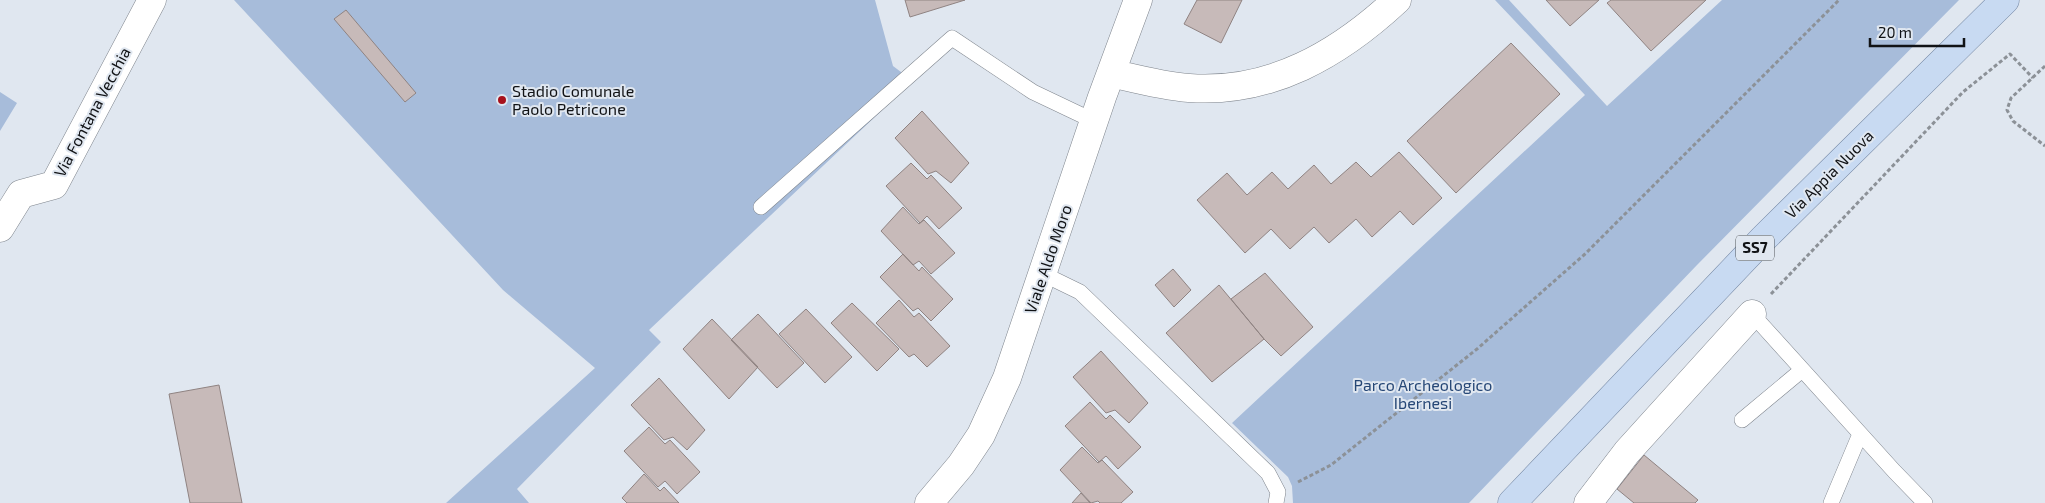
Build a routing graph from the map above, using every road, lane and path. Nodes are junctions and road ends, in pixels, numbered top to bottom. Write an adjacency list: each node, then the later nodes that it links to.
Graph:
1 (152, 0): 12 (street, Via Fontana Vecchia)
2 (1138, 0): 7 (street, Viale Aldo Moro)
3 (1396, 0): 7 (street)
4 (1839, 0): 18 (path)
5 (2005, 0): 20 (main road, Via Appia Nuova / SS7)
6 (2045, 66): 8 (path)
7 (1111, 73): 9 (street, Viale Aldo Moro)
8 (2033, 78): 10 (path); 14 (path)
9 (1094, 121): 11 (lane); 13 (street, Viale Aldo Moro)
10 (2045, 146)
11 (761, 207)
12 (0, 228)
13 (1043, 274): 18 (lane); 19 (street, Viale Aldo Moro)
14 (1752, 314): 15 (lane); 21 (street)
15 (1802, 370): 16 (lane); 17 (lane)
16 (1742, 420)
17 (1860, 434): 22 (lane); 23 (lane)
18 (1277, 498)
19 (929, 503)
20 (1512, 503)
21 (1588, 503)
22 (1831, 503)
23 (1925, 503)

